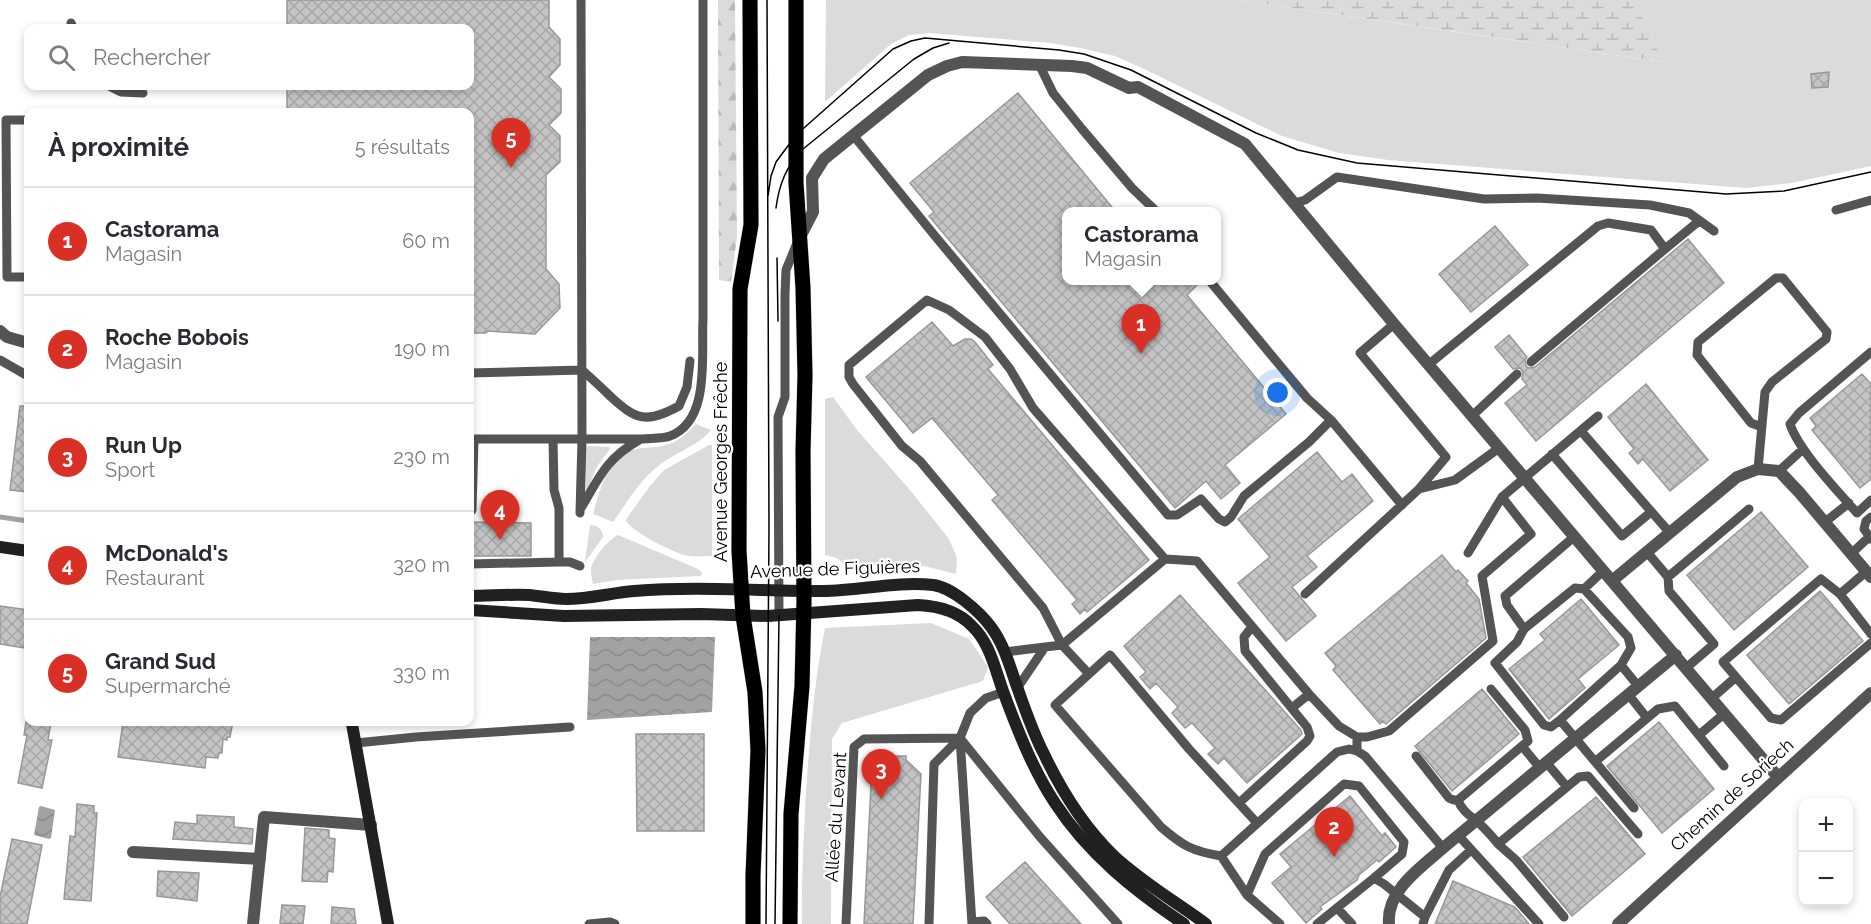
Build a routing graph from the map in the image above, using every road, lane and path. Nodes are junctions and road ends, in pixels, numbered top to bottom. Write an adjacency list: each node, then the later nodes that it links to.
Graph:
1 (581, 0): 27 (lane)
2 (703, 0): 28 (lane)
3 (750, 0): 73 (main road, Avenue Georges Frêche)
4 (796, 0): 16 (main road)
5 (1040, 66): 9 (street); 11 (street); 12 (lane)
6 (117, 90): 7 (lane)
7 (143, 93)
8 (24, 120): 18 (lane)
9 (853, 135): 16 (street); 34 (lane)
10 (1871, 200): 13 (lane)
11 (1295, 203): 14 (lane); 20 (street)
12 (1152, 207)
13 (1836, 210)
14 (1699, 220): 15 (lane); 17 (lane)
15 (1714, 231)
16 (799, 238): 74 (lane); 75 (main road)
17 (1665, 249): 25 (lane); 26 (lane)
18 (24, 277)
19 (1213, 285): 34 (lane)
20 (1394, 324): 26 (street); 47 (lane)
21 (0, 331): 22 (street)
22 (24, 342)
23 (1871, 352): 42 (lane)
24 (0, 360): 30 (lane)
25 (1531, 362)
26 (1428, 364): 32 (street)
27 (582, 370): 28 (lane); 29 (lane); 39 (lane)
28 (702, 372): 40 (lane)
29 (474, 373)
30 (24, 374)
31 (1517, 374): 32 (lane)
32 (1472, 416): 41 (street)
33 (1598, 416): 36 (lane)
34 (1331, 420): 51 (lane)
35 (1762, 427): 35 (lane); 44 (lane)
36 (1581, 430): 43 (lane); 53 (lane)
37 (474, 439): 38 (lane)
38 (553, 439): 39 (lane); 65 (lane)
39 (582, 439): 40 (lane); 40 (lane)
40 (642, 439)
41 (1500, 448): 46 (street); 47 (lane)
42 (1803, 448): 45 (lane); 50 (lane)
43 (1552, 454): 46 (lane); 53 (lane)
44 (1758, 469): 45 (street); 56 (street)
45 (1779, 471): 55 (street)
46 (1524, 477): 48 (lane); 57 (street)
47 (1419, 489): 51 (lane)
48 (1502, 497): 62 (lane); 109 (lane)
49 (1871, 500): 50 (lane)
50 (1849, 503): 55 (lane)
51 (1402, 505): 76 (lane)
52 (1749, 509): 70 (lane)
53 (1651, 512): 56 (lane)
54 (1871, 517): 58 (lane)
55 (1825, 522): 63 (street)
56 (1670, 533): 61 (street)
57 (1575, 536): 68 (street); 84 (lane)
58 (1870, 538): 63 (lane)
59 (0, 547): 60 (main road)
60 (24, 550)
61 (1647, 552): 70 (lane); 71 (street)
62 (1468, 553)
63 (1852, 553): 69 (street)
64 (1165, 559): 83 (lane); 87 (lane); 87 (lane)
65 (559, 562): 66 (lane); 67 (lane)
66 (474, 564)
67 (580, 566)
68 (1604, 570): 71 (street); 72 (lane)
69 (1869, 574): 77 (lane)
70 (1668, 577): 92 (lane)
71 (1613, 580): 90 (street)
72 (1584, 588): 84 (lane); 91 (lane)
73 (742, 590): 74 (main road, Avenue de Figuières); 78 (main road, Avenue de Figuières); 81 (main road, Avenue Georges Frêche)
74 (779, 591): 75 (main road, Avenue de Figuières); 82 (lane)
75 (804, 591): 80 (main road); 89 (main road, Avenue de Figuières)
76 (1305, 594)
77 (1840, 594): 85 (lane); 94 (lane)
78 (474, 596)
79 (474, 609): 81 (main road)
80 (804, 614): 82 (main road); 98 (main road); 147 (main road)
81 (743, 616): 82 (main road); 146 (main road, Avenue Georges Frêche)
82 (779, 616)
83 (1251, 628): 100 (lane); 102 (lane)
84 (1524, 629): 105 (lane)
85 (1871, 634)
86 (1871, 643): 94 (lane)
87 (1062, 645): 88 (lane); 93 (lane)
88 (1045, 647): 89 (lane); 95 (lane)
89 (1005, 652): 95 (main road, Avenue de Figuières)
90 (1676, 655): 92 (street); 97 (street)
91 (1622, 665): 97 (lane); 105 (lane)
92 (1686, 668): 101 (street)
93 (1089, 674): 122 (lane); 133 (lane)
94 (1736, 677): 101 (lane)
95 (1018, 687): 153 (main road, Avenue de Figuières)
96 (1491, 689): 113 (lane)
97 (1633, 690): 104 (lane); 111 (street)
98 (1004, 692): 110 (lane); 152 (main road)
99 (1871, 693): 119 (street, Chemin de Soriech)
100 (1309, 694): 102 (lane); 109 (lane)
101 (1712, 698): 103 (street)
102 (1292, 708): 122 (lane)
103 (1725, 714): 108 (lane); 119 (street)
104 (1647, 718): 108 (lane); 116 (lane)
105 (1560, 720): 111 (lane)
106 (353, 726): 112 (main road)
107 (570, 727): 112 (lane)
108 (1699, 735): 118 (lane)
109 (1358, 737): 114 (lane)
110 (960, 738): 141 (lane); 148 (lane, Allée du Levant); 149 (lane); 151 (lane)
111 (1575, 738): 116 (lane); 117 (street)
112 (356, 743): 126 (main road)
113 (1522, 746): 117 (lane); 121 (lane)
114 (1357, 751): 125 (lane); 130 (lane)
115 (1416, 756): 121 (lane)
116 (1596, 761): 123 (lane)
117 (1543, 765): 120 (lane); 124 (street)
118 (1724, 766)
119 (1778, 777): 159 (street, Chemin de Soriech)
120 (1567, 787): 127 (lane); 129 (lane)
121 (1458, 800): 124 (lane)
122 (1239, 804): 125 (lane)
123 (1634, 808)
124 (1476, 820): 128 (street); 129 (lane)
125 (1257, 823): 133 (lane)
126 (371, 825): 134 (street); 143 (main road)
127 (1638, 834)
128 (1458, 835): 130 (street); 131 (lane)
129 (1498, 844): 139 (lane)
130 (1443, 848): 137 (street)
131 (1472, 850): 140 (lane); 158 (lane)
132 (133, 852): 134 (street)
133 (1221, 856): 136 (lane)
134 (260, 859): 142 (street)
135 (1374, 878): 136 (lane); 137 (lane); 138 (lane)
136 (1246, 895): 154 (lane)
137 (1396, 895): 140 (lane); 157 (street)
138 (1337, 908): 155 (lane); 156 (lane)
139 (1564, 917)
140 (1424, 921)
141 (972, 923): 150 (lane)
142 (253, 924)
143 (388, 924)
144 (589, 924): 145 (lane)
145 (615, 924)
146 (753, 924)
147 (789, 924)
148 (846, 924)
149 (929, 924)
150 (987, 924)
151 (1118, 924)
152 (1184, 924)
153 (1206, 924)
154 (1280, 924)
155 (1317, 924)
156 (1352, 924)
157 (1389, 924)
158 (1539, 924)
159 (1618, 924)

